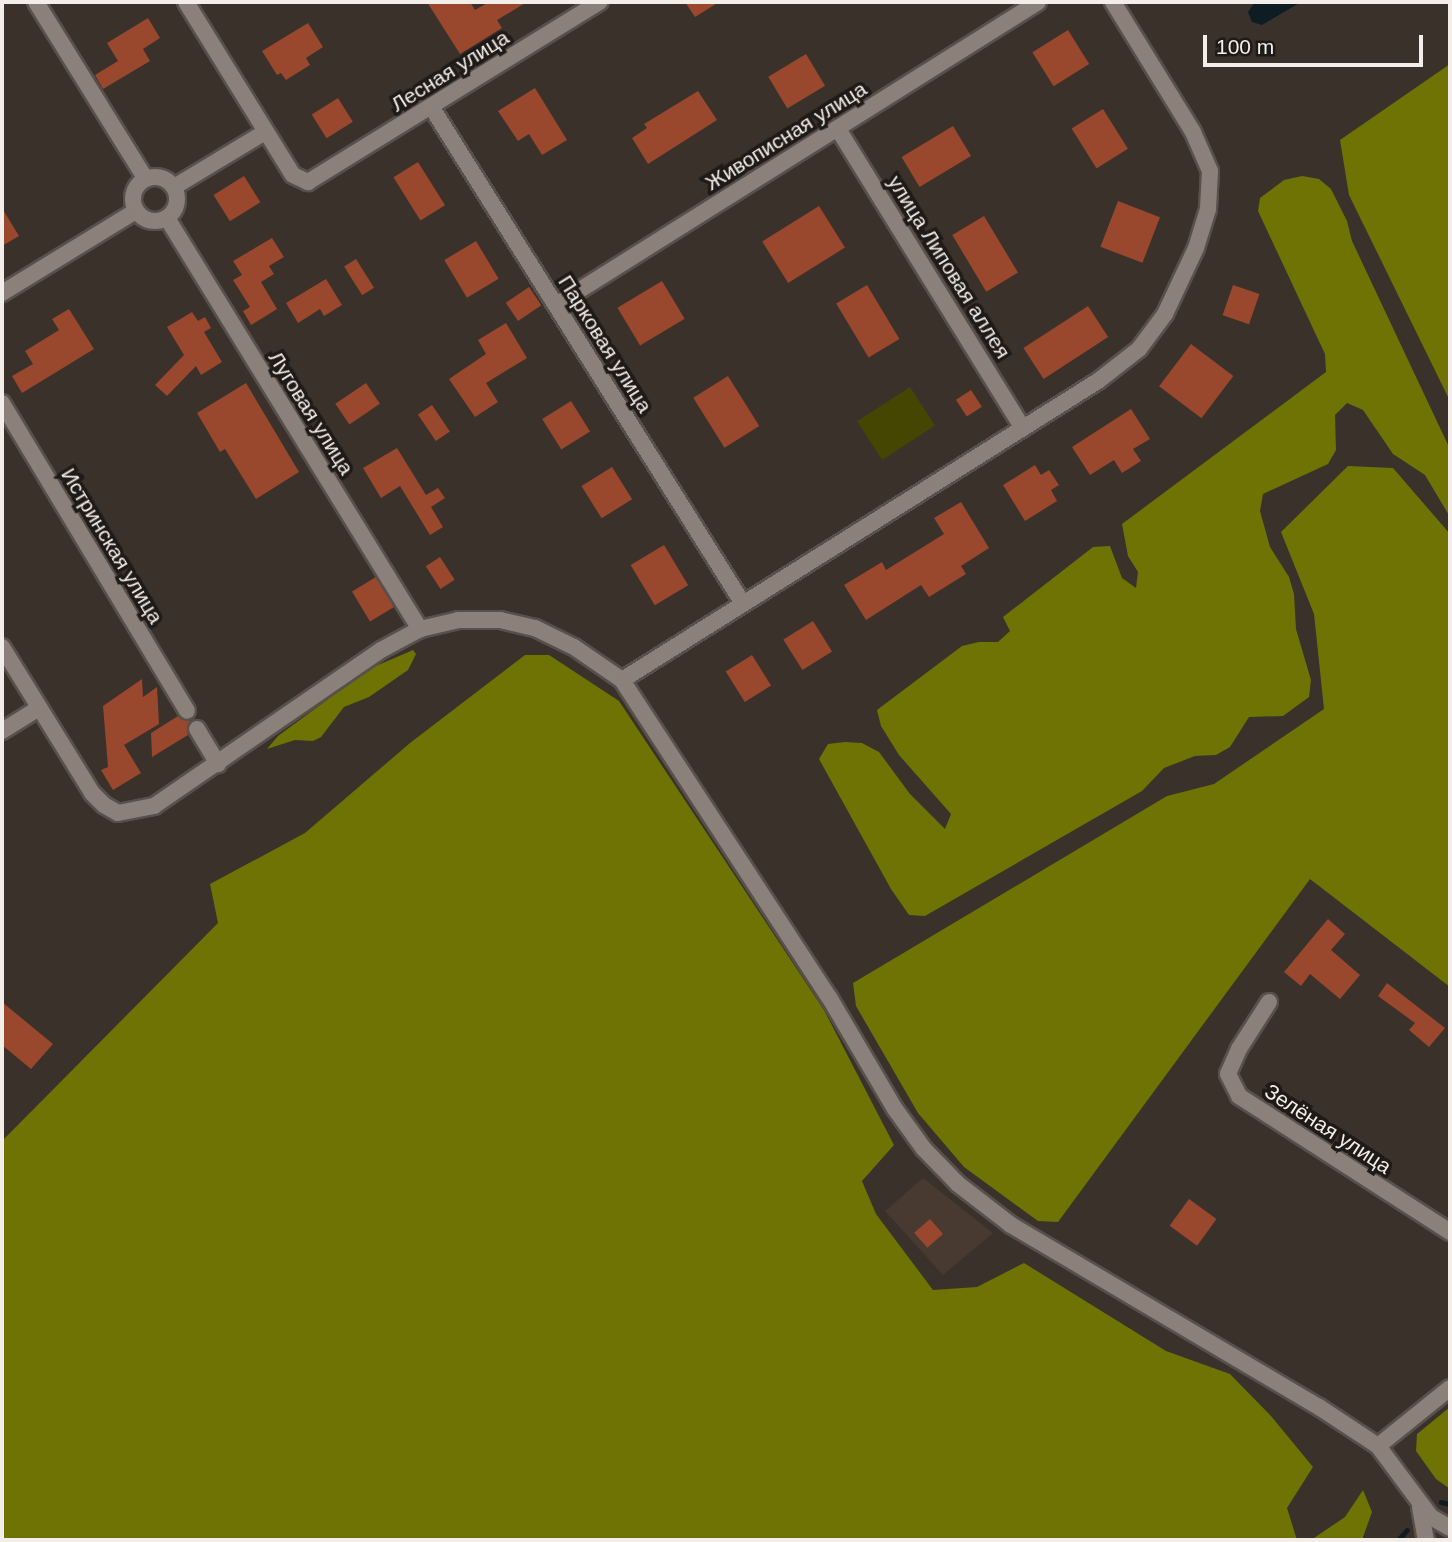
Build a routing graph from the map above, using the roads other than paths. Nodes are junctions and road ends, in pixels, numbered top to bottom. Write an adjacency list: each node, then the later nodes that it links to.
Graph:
1 (36, 2): 9 (street)
2 (186, 2): 8 (street)
3 (600, 2): 6 (street, Лесная улица)
4 (1038, 2): 7 (street, Живописная улица)
5 (1113, 2): 16 (street)
6 (432, 108): 8 (street, Лесная улица); 14 (street, Парковая улица)
7 (838, 129): 14 (street, Живописная улица); 16 (street, улица Липовая аллея)
8 (265, 132): 10 (street)
9 (145, 178): 10 (street); 11 (street)
10 (174, 187): 12 (street)
11 (136, 211): 12 (street); 13 (street)
12 (167, 218): 18 (street, Луговая улица)
13 (2, 293)
14 (556, 305): 17 (street, Парковая улица)
15 (2, 403): 22 (street, Истринская улица)
16 (1023, 428): 17 (street)
17 (742, 603): 20 (street)
18 (420, 629): 20 (street); 25 (street)
19 (2, 647): 21 (street)
20 (622, 680): 29 (street)
21 (39, 708): 24 (street); 25 (street)
22 (187, 711)
23 (197, 729): 25 (street)
24 (2, 730)
25 (218, 764)
26 (1269, 1002): 27 (street, Зелёная улица)
27 (1450, 1232)
28 (1450, 1388): 29 (street)
29 (1378, 1446): 30 (street)
30 (1418, 1501): 31 (street); 32 (street)
31 (1450, 1528)
32 (1426, 1540)

